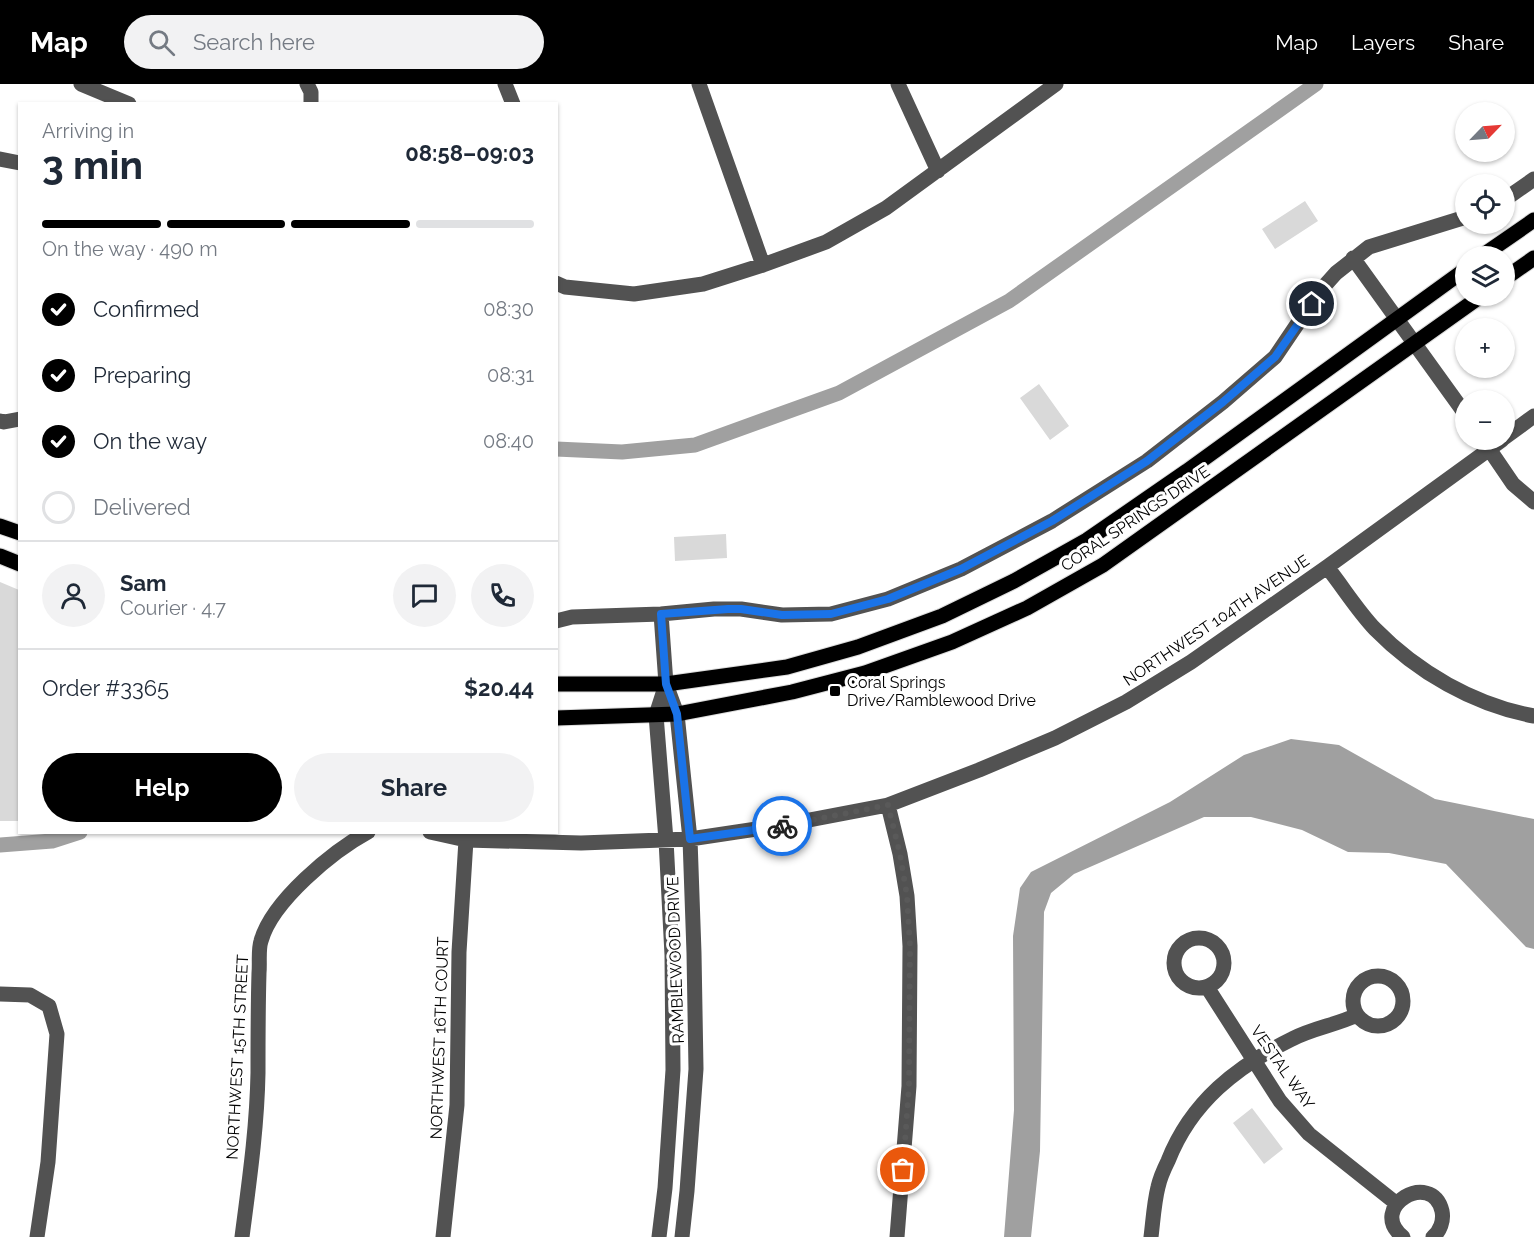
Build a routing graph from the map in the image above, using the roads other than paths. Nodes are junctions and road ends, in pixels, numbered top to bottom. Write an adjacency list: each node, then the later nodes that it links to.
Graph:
1 (81, 84): 7 (street)
2 (307, 84): 8 (street)
3 (504, 84): 9 (street)
4 (699, 84): 20 (street)
5 (898, 84): 12 (street)
6 (1056, 84): 12 (street)
7 (124, 102)
8 (312, 102)
9 (512, 102)
10 (0, 159): 11 (street)
11 (18, 163)
12 (938, 171): 20 (street)
13 (1534, 179): 14 (street)
14 (1515, 192)
15 (1455, 220): 18 (street)
16 (1534, 220): 17 (main road)
17 (1496, 246)
18 (1353, 258): 25 (street); 40 (street)
19 (1534, 258): 21 (main road)
20 (763, 265): 23 (street)
21 (1515, 271)
22 (1455, 276): 25 (main road, CORAL SPRINGS DRIVE)
23 (558, 285)
24 (1467, 306): 26 (main road, CORAL SPRINGS DRIVE)
25 (1396, 319): 26 (street); 43 (main road, CORAL SPRINGS DRIVE)
26 (1414, 344): 27 (street); 44 (main road, CORAL SPRINGS DRIVE)
27 (1455, 401)
28 (1534, 416): 31 (street, NORTHWEST 104TH AVENUE)
29 (18, 419): 30 (street)
30 (0, 421)
31 (1515, 428)
32 (1483, 450): 39 (street, NORTHWEST 104TH AVENUE)
33 (1499, 450): 34 (street)
34 (1534, 502)
35 (0, 526): 36 (main road)
36 (18, 532)
37 (0, 556): 38 (main road)
38 (18, 563)
39 (1327, 567): 46 (street); 48 (street, NORTHWEST 104TH AVENUE)
40 (661, 614): 41 (street); 43 (street, RAMBLEWOOD DRIVE)
41 (558, 620)
42 (558, 684): 43 (main road, CORAL SPRINGS DRIVE)
43 (666, 684): 44 (street, RAMBLEWOOD DRIVE); 45 (street, RAMBLEWOOD DRIVE)
44 (677, 714): 45 (main road, CORAL SPRINGS DRIVE); 51 (street, RAMBLEWOOD DRIVE)
45 (656, 715): 47 (main road, CORAL SPRINGS DRIVE); 53 (street, RAMBLEWOOD DRIVE)
46 (1534, 716)
47 (558, 718)
48 (888, 805): 51 (street, NORTHWEST 104TH AVENUE); 64 (street)
49 (364, 834): 60 (street, NORTHWEST 15TH STREET)
50 (439, 834): 52 (street, NORTHWEST 104TH AVENUE)
51 (690, 839): 53 (street, NORTHWEST 104TH AVENUE); 63 (street, RAMBLEWOOD DRIVE)
52 (466, 840): 53 (street, NORTHWEST 104TH AVENUE); 61 (street, NORTHWEST 16TH COURT)
53 (666, 840): 62 (street, RAMBLEWOOD DRIVE)
54 (1207, 987): 57 (street, VESTAL WAY)
55 (0, 994): 59 (street)
56 (1357, 1015): 57 (street)
57 (1254, 1060): 58 (street, VESTAL WAY); 65 (street)
58 (1396, 1204): 66 (street); 67 (street)
59 (37, 1237)
60 (242, 1237)
61 (443, 1237)
62 (659, 1237)
63 (682, 1237)
64 (897, 1237)
65 (1151, 1237)
66 (1403, 1237)
67 (1433, 1237)

